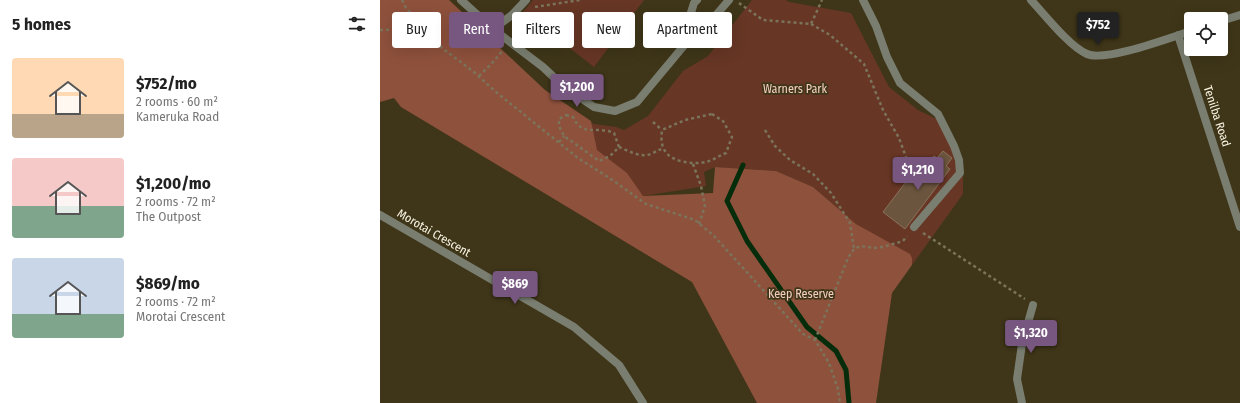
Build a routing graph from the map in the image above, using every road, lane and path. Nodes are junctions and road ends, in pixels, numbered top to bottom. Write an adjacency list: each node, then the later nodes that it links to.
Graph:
1 (402, 0): 12 (path)
2 (461, 0): 13 (street)
3 (526, 0): 11 (street)
4 (580, 0): 11 (path)
5 (697, 0): 14 (street)
6 (729, 0): 15 (street)
7 (736, 0): 19 (path)
8 (822, 0): 19 (path)
9 (863, 0): 40 (street)
10 (1031, 0): 23 (street)
11 (516, 11): 18 (street)
12 (410, 12)
13 (474, 12)
14 (691, 12)
15 (719, 12)
16 (1240, 14): 17 (street)
17 (1228, 18)
18 (504, 20)
19 (811, 24): 37 (path)
20 (380, 30): 21 (path)
21 (392, 30)
22 (1184, 33): 23 (street)
23 (1178, 35): 41 (street, Tenilba Road)
24 (504, 37): 25 (street)
25 (510, 41): 27 (street); 28 (path)
26 (441, 47): 28 (path)
27 (682, 48)
28 (479, 76): 33 (path)
29 (653, 122): 30 (path)
30 (662, 130): 35 (path); 36 (path)
31 (765, 130): 42 (path)
32 (564, 136): 33 (path); 34 (path); 34 (path)
33 (559, 142): 39 (path)
34 (619, 147): 35 (path)
35 (664, 149): 36 (path)
36 (693, 164): 39 (path)
37 (914, 172)
38 (380, 215): 45 (street, Morotai Crescent)
39 (699, 224): 44 (path)
40 (914, 227): 42 (path); 43 (path)
41 (1240, 227)
42 (854, 249): 44 (path)
43 (1034, 305): 47 (street)
44 (815, 340): 46 (path)
45 (643, 403)
46 (840, 403)
47 (1022, 403)

